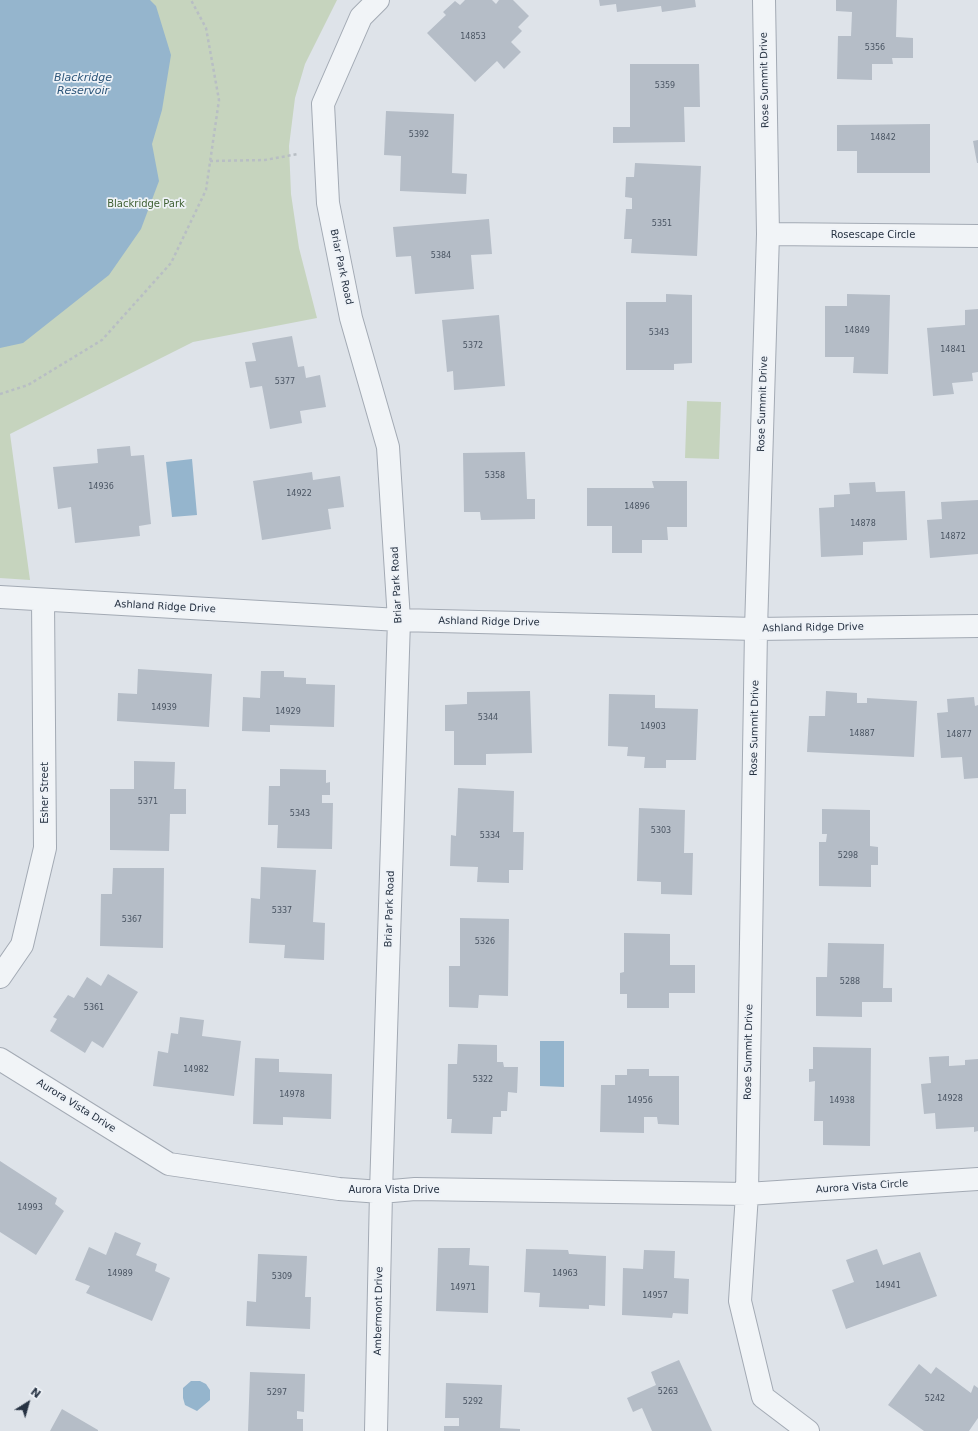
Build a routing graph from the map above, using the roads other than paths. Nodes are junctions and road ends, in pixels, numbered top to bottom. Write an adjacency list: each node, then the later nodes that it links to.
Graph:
1 (378, 0): 7 (street, Briar Park Road)
2 (764, 0): 3 (street, Rose Summit Drive)
3 (768, 234): 4 (street, Rosescape Circle); 9 (street, Rose Summit Drive)
4 (978, 236)
5 (0, 596): 6 (street, Ashland Ridge Drive)
6 (44, 600): 7 (street, Ashland Ridge Drive); 10 (street, Esher Street)
7 (400, 620): 9 (street, Ashland Ridge Drive); 13 (street, Briar Park Road)
8 (978, 626): 9 (street, Ashland Ridge Drive)
9 (756, 629): 14 (street, Rose Summit Drive)
10 (0, 977)
11 (0, 1059): 13 (street, Aurora Vista Drive)
12 (978, 1179): 14 (street, Aurora Vista Circle)
13 (381, 1192): 14 (street, Aurora Vista Drive); 15 (street, Ambermont Drive)
14 (747, 1194): 16 (street, Rose Summit Drive)
15 (376, 1431)
16 (808, 1431)

